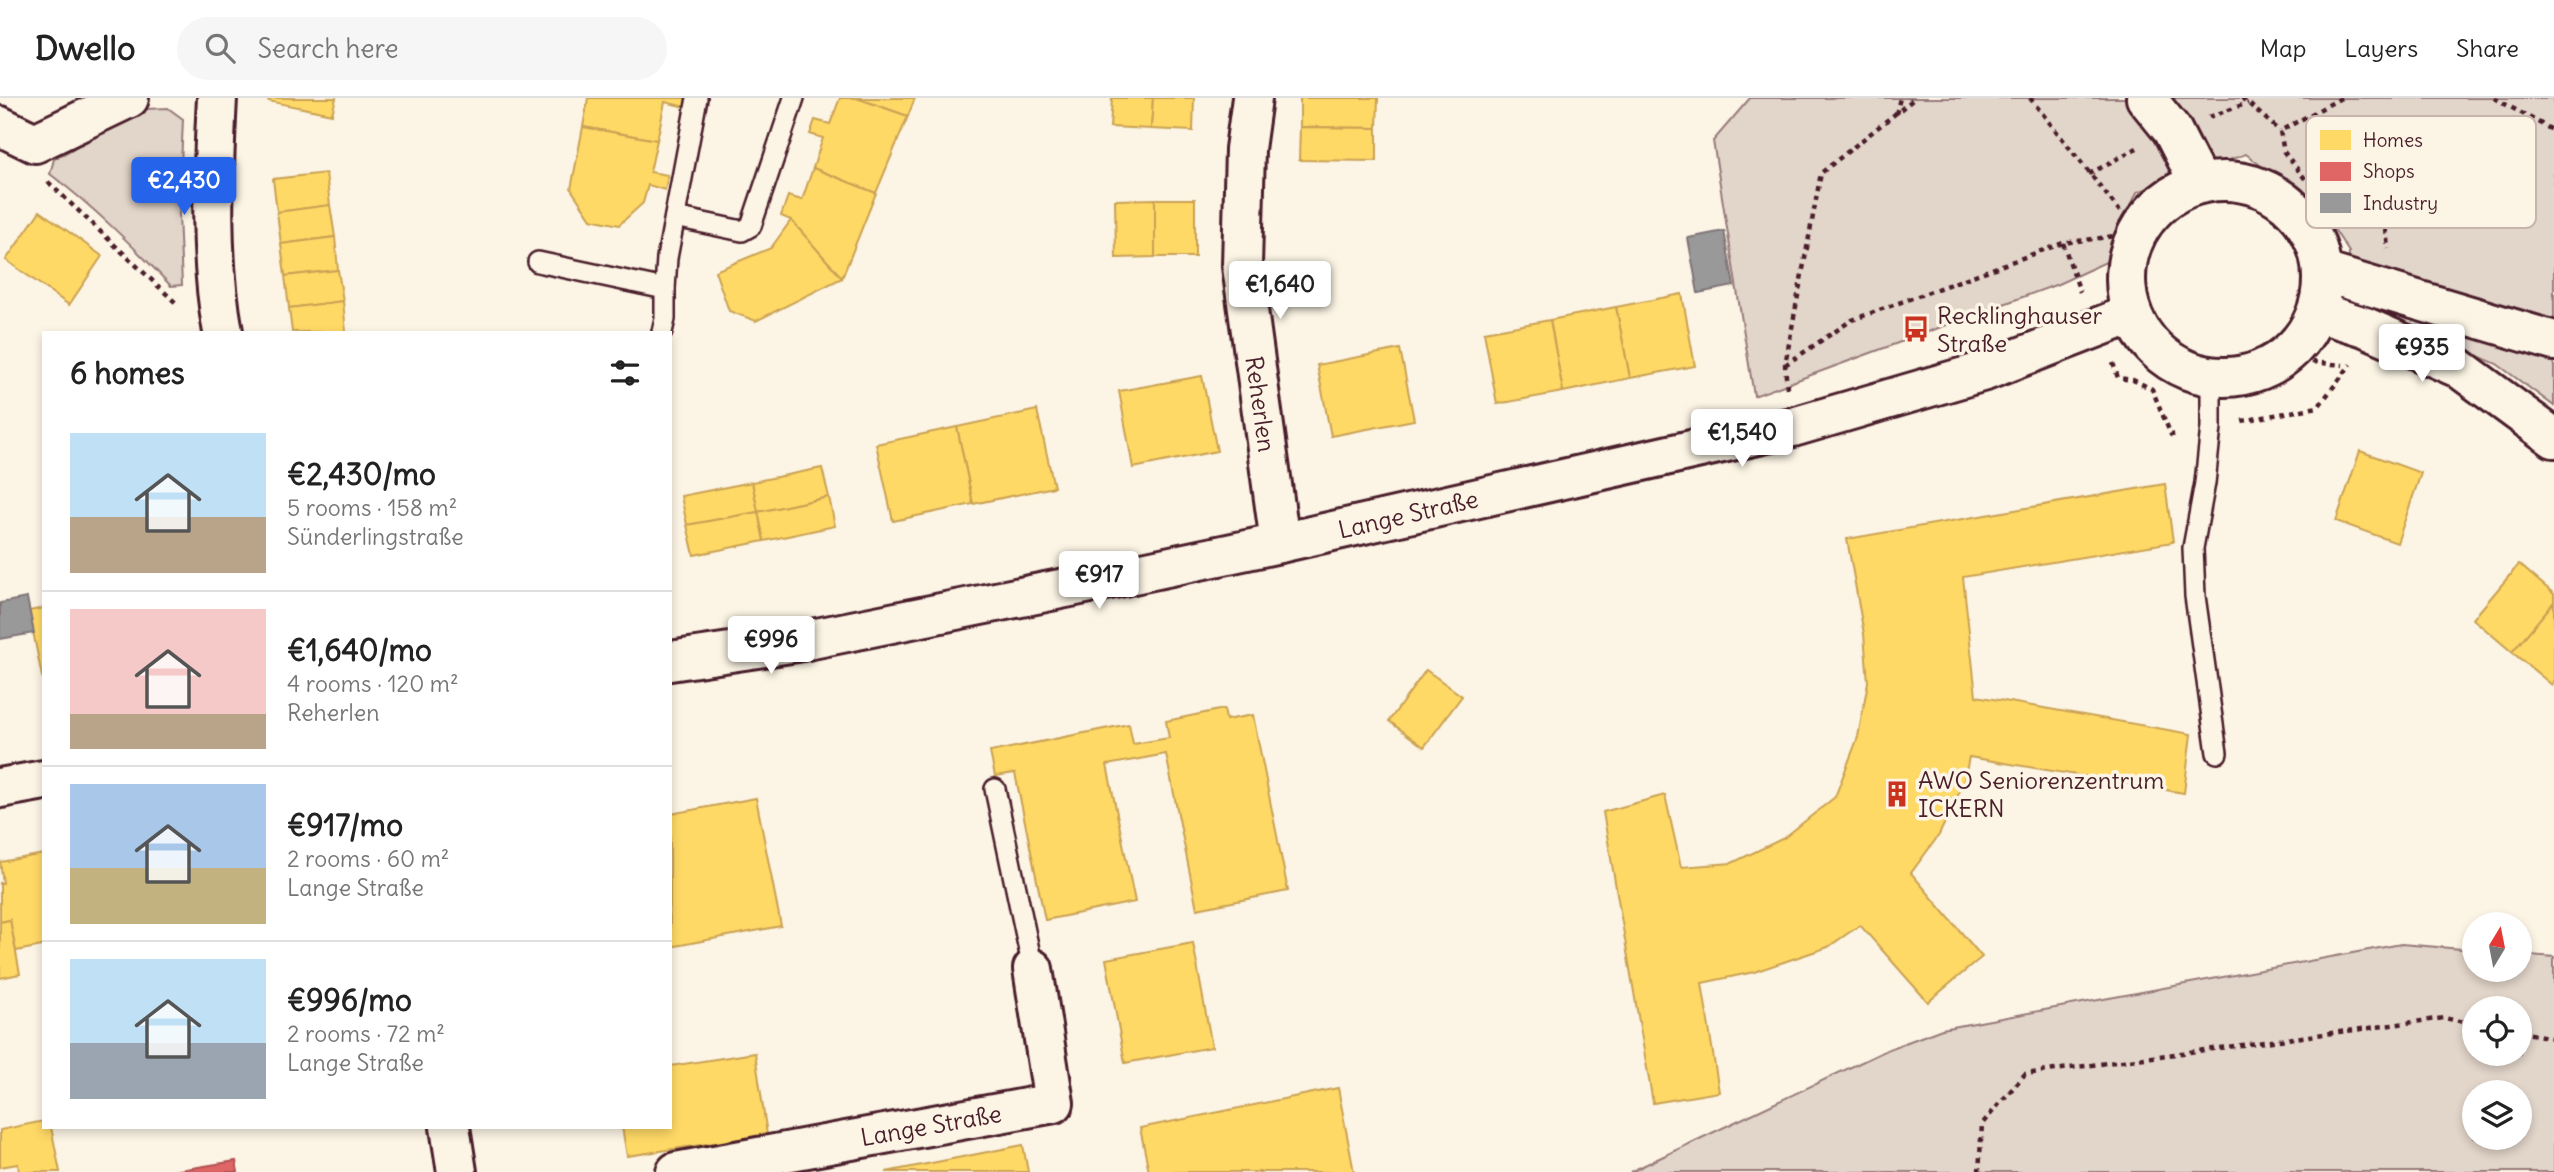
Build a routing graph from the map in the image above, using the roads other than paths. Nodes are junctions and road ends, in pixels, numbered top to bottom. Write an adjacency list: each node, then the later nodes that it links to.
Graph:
1 (129, 98): 7 (main road)
2 (217, 98): 16 (main road)
3 (697, 98): 9 (lane)
4 (794, 98): 9 (lane)
5 (1252, 98): 22 (main road, Reherlen)
6 (2146, 98): 8 (main road)
7 (0, 127)
8 (2199, 183): 10 (main road); 17 (main road)
9 (675, 217): 14 (lane)
10 (2306, 227)
11 (2307, 228): 13 (main road)
12 (538, 262): 14 (lane)
13 (2323, 272): 15 (main road); 19 (main road)
14 (665, 289): 18 (lane)
15 (2317, 312): 20 (main road); 21 (main road)
16 (220, 317)
17 (2115, 321): 20 (main road); 22 (main road, Lange Straße)
18 (662, 331)
19 (2554, 341)
20 (2211, 375): 24 (lane)
21 (2554, 438)
22 (1280, 543): 23 (main road, Lange Straße)
23 (672, 654)
24 (2217, 753)
25 (42, 780): 26 (main road)
26 (0, 788)
27 (995, 789): 28 (lane)
28 (1033, 969): 31 (main road, Lange Straße)
29 (450, 1129): 30 (main road)
30 (457, 1172)
31 (676, 1172)

